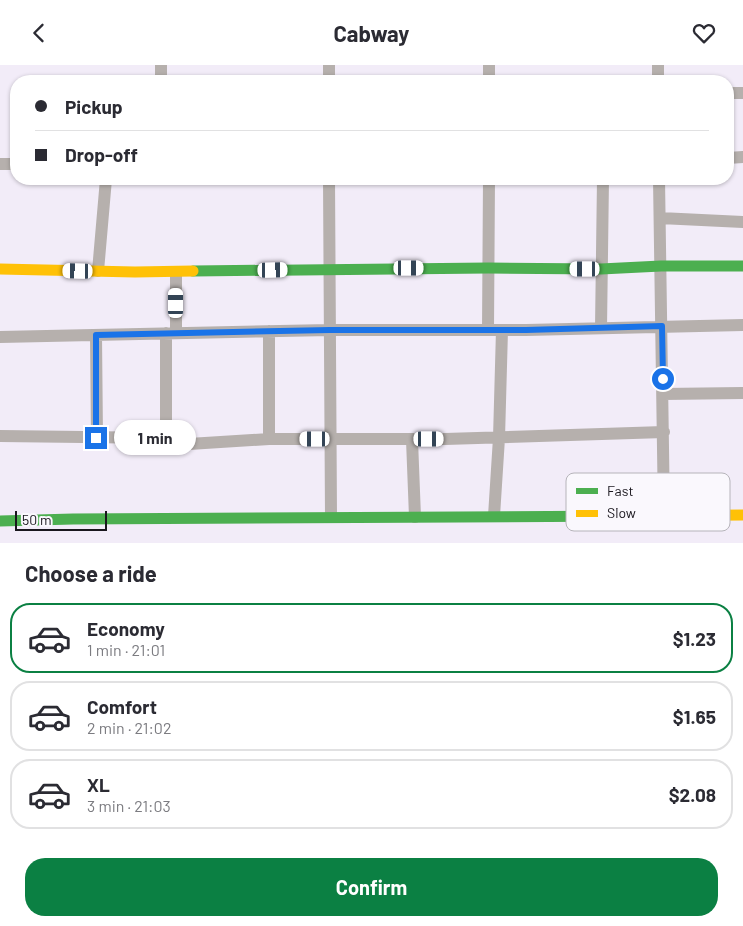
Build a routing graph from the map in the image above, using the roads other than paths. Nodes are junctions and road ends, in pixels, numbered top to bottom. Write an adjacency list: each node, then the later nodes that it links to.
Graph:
1 (105, 185): 14 (street)
2 (328, 185): 12 (street)
3 (489, 185): 10 (street)
4 (603, 185): 13 (street)
5 (659, 185): 6 (street)
6 (660, 218): 7 (street); 9 (street)
7 (743, 222)
8 (743, 266): 9 (street)
9 (661, 267): 13 (street); 17 (street)
10 (488, 268): 12 (street); 13 (street); 20 (street)
11 (0, 269): 14 (street)
12 (329, 269): 15 (street); 19 (street)
13 (601, 269): 18 (street)
14 (98, 271): 15 (street)
15 (176, 272): 23 (street)
16 (743, 325): 17 (street)
17 (662, 326): 18 (street); 27 (street)
18 (601, 328): 21 (street)
19 (330, 330): 20 (street); 22 (street); 34 (street)
20 (488, 330): 21 (street)
21 (502, 330): 32 (street)
22 (269, 331): 23 (street); 33 (street)
23 (171, 333): 24 (street); 31 (street)
24 (96, 335): 25 (street); 30 (street)
25 (0, 337)
26 (743, 393): 27 (street)
27 (663, 394): 28 (street)
28 (664, 432): 32 (street); 36 (street)
29 (0, 437): 30 (street)
30 (96, 438): 31 (street)
31 (166, 438): 33 (street)
32 (499, 438): 35 (street); 39 (street)
33 (269, 439): 34 (street)
34 (331, 439): 35 (street); 41 (street)
35 (412, 440): 42 (street)
36 (664, 473)
37 (730, 515): 38 (street)
38 (743, 515)
39 (494, 516): 40 (street); 42 (street)
40 (566, 516)
41 (331, 517): 42 (street); 43 (street)
42 (415, 517)
43 (0, 521)

